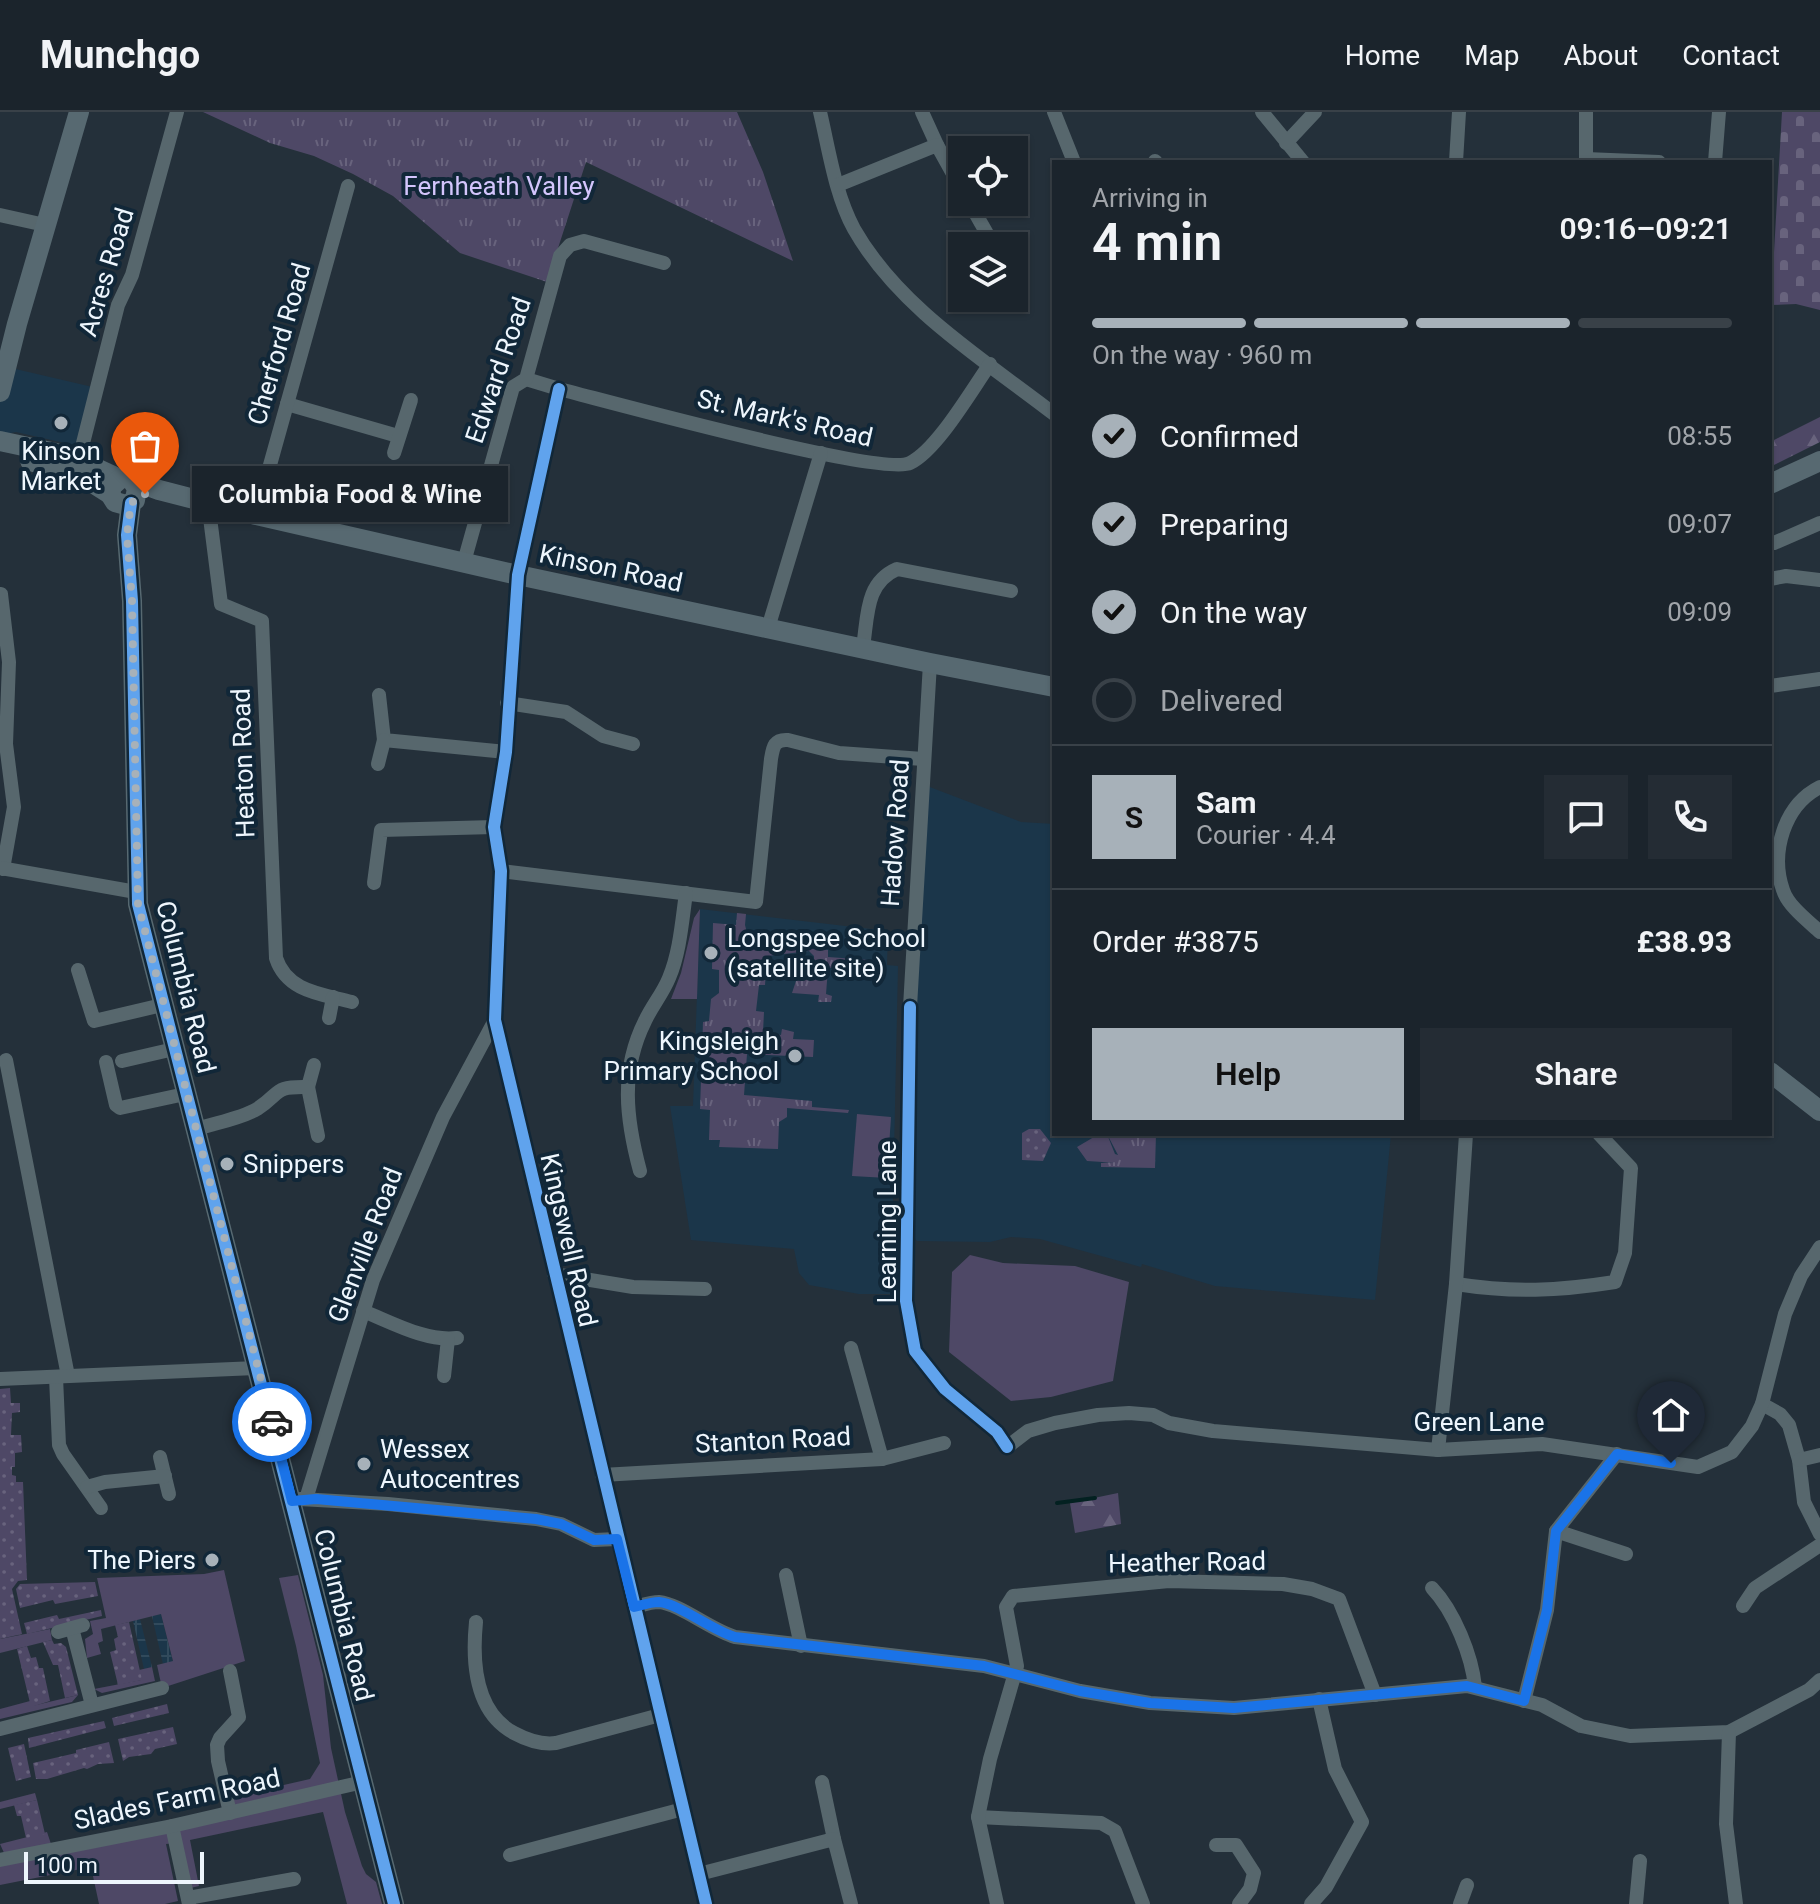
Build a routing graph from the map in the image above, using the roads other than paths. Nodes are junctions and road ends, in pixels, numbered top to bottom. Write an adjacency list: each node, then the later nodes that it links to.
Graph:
1 (79, 112): 22 (street)
2 (177, 112): 36 (street, Acres Road)
3 (820, 112): 19 (street)
4 (922, 112): 12 (street)
5 (1054, 112): 13 (street)
6 (1262, 112): 11 (street)
7 (1315, 112): 11 (street)
8 (1459, 112): 15 (street)
9 (1586, 112): 16 (street)
10 (1719, 112): 17 (street)
11 (1286, 143): 14 (street)
12 (937, 145): 18 (street); 19 (street)
13 (1073, 160)
14 (1301, 160)
15 (1456, 160)
16 (1586, 160)
17 (1715, 160)
18 (948, 165)
19 (838, 185): 24 (street)
20 (348, 186): 29 (street, Cherford Road)
21 (0, 215): 22 (street)
22 (45, 225): 27 (street)
23 (664, 263): 25 (street, Edward Road)
24 (990, 364): 30 (street); 35 (street, St. Mark's Road)
25 (526, 379): 26 (street, St. Mark's Road); 44 (street, Edward Road)
26 (559, 389): 35 (street, St. Mark's Road); 45 (street, Kingswell Road)
27 (0, 392)
28 (411, 400): 31 (street)
29 (287, 404): 31 (street); 41 (street, Cherford Road)
30 (1052, 412)
31 (398, 436): 34 (street)
32 (0, 441): 36 (street)
33 (0, 450): 39 (street)
34 (394, 453)
35 (821, 453): 50 (street)
36 (80, 455): 39 (street)
37 (1820, 461): 38 (street)
38 (1772, 483)
39 (124, 493): 40 (street, Kinson Road); 68 (street, Columbia Road)
40 (208, 502): 41 (street, Kinson Road); 72 (street, Heaton Road)
41 (256, 515): 44 (street, Kinson Road)
42 (1820, 523): 43 (street)
43 (1774, 543)
44 (464, 562): 45 (street, Kinson Road)
45 (518, 575): 50 (street, Kinson Road); 57 (street, Kingswell Road)
46 (1820, 578): 47 (street)
47 (1772, 579)
48 (1011, 591): 51 (street)
49 (1, 594): 65 (street)
50 (768, 628): 51 (street, Kinson Road)
51 (863, 647): 52 (street, Kinson Road)
52 (930, 663): 55 (street, Kinson Road); 61 (street, Hadow Road)
53 (1820, 679): 54 (street)
54 (1772, 686)
55 (1052, 687)
56 (379, 695): 58 (street)
57 (507, 703): 59 (street); 60 (street, Kingswell Road)
58 (384, 740): 60 (street); 62 (street)
59 (633, 744)
60 (506, 752): 64 (street, Kingswell Road)
61 (923, 759): 69 (street); 75 (street, Hadow Road)
62 (378, 764)
63 (1820, 787): 70 (street)
64 (494, 827): 66 (street, Kingswell Road); 67 (street)
65 (1, 868): 68 (street)
66 (501, 871): 69 (street); 77 (street, Kingswell Road)
67 (374, 883)
68 (136, 892): 74 (street, Columbia Road)
69 (686, 893): 91 (street)
70 (1820, 932)
71 (78, 970): 74 (street)
72 (333, 997): 73 (street, Heaton Road); 76 (street)
73 (352, 1002)
74 (162, 1005): 78 (street, Columbia Road)
75 (910, 1007)
76 (329, 1018)
77 (495, 1020): 93 (street, Kingswell Road); 96 (street, Glenville Road)
78 (174, 1049): 80 (street); 85 (street, Columbia Road)
79 (6, 1060): 99 (street)
80 (122, 1061)
81 (106, 1062): 85 (street)
82 (314, 1065): 84 (street)
83 (1772, 1074): 86 (street)
84 (308, 1087): 87 (street); 88 (street)
85 (185, 1094): 87 (street, Columbia Road)
86 (1820, 1111)
87 (194, 1130): 98 (street, Columbia Road)
88 (318, 1136)
89 (1466, 1136): 94 (street)
90 (1601, 1136): 94 (street)
91 (640, 1171)
92 (1820, 1247): 102 (street, Green Lane)
93 (554, 1274): 95 (street); 111 (street, Kingswell Road)
94 (1456, 1284): 105 (street)
95 (705, 1289)
96 (363, 1311): 100 (street); 115 (street, Glenville Road)
97 (851, 1348): 109 (street)
98 (258, 1368): 99 (street); 115 (street, Columbia Road)
99 (62, 1376): 101 (street); 113 (street)
100 (444, 1376)
101 (0, 1379)
102 (1762, 1404): 106 (street, Green Lane); 110 (street)
103 (944, 1443): 109 (street, Stanton Road)
104 (1007, 1447): 105 (street, Green Lane)
105 (1438, 1450): 106 (street, Green Lane)
106 (1617, 1454): 117 (street)
107 (1820, 1455): 110 (street)
108 (160, 1457): 112 (street)
109 (882, 1459): 111 (street, Stanton Road)
110 (1799, 1460): 118 (street)
111 (602, 1475): 119 (street, Kingswell Road)
112 (165, 1476): 113 (street); 114 (street)
113 (87, 1487): 116 (street)
114 (169, 1494)
115 (299, 1500): 119 (street); 143 (street, Columbia Road)
116 (101, 1508)
117 (1556, 1531): 121 (street); 136 (street)
118 (1820, 1534)
119 (617, 1539): 125 (street, Kingswell Road)
120 (1820, 1545): 124 (street)
121 (1626, 1554)
122 (786, 1575): 128 (street)
123 (1432, 1588): 132 (street)
124 (1743, 1606)
125 (634, 1607): 128 (street); 138 (street, Kingswell Road)
126 (476, 1622): 138 (street)
127 (71, 1628): 137 (street)
128 (801, 1646): 130 (street)
129 (230, 1671): 139 (street)
130 (1013, 1674): 134 (street, Heather Road); 135 (street); 147 (street)
131 (1820, 1680): 142 (street)
132 (1475, 1687): 134 (street); 136 (street)
133 (162, 1688): 137 (street)
134 (1375, 1695): 135 (street)
135 (1319, 1699): 164 (street)
136 (1524, 1701): 142 (street)
137 (92, 1705): 141 (street)
138 (660, 1715): 145 (street, Kingswell Road)
139 (239, 1717): 140 (street); 146 (street)
140 (255, 1719)
141 (0, 1729)
142 (1729, 1732): 167 (street)
143 (363, 1782): 146 (street, Slades Farm Road); 158 (street, Columbia Road)
144 (822, 1782): 149 (street)
145 (683, 1809): 151 (street); 154 (street, Kingswell Road)
146 (230, 1813): 148 (street, Slades Farm Road)
147 (978, 1817): 161 (street); 162 (street)
148 (172, 1826): 152 (street, Slades Farm Road); 157 (street)
149 (834, 1839): 154 (street); 160 (street)
150 (1216, 1845): 163 (street)
151 (510, 1855)
152 (0, 1860)
153 (1640, 1861): 166 (street)
154 (699, 1874): 159 (street, Kingswell Road)
155 (294, 1879): 157 (street)
156 (1467, 1885): 165 (street)
157 (189, 1901)
158 (394, 1904)
159 (706, 1904)
160 (851, 1904)
161 (997, 1904)
162 (1143, 1904)
163 (1239, 1904)
164 (1311, 1904)
165 (1460, 1904)
166 (1636, 1904)
167 (1736, 1904)

